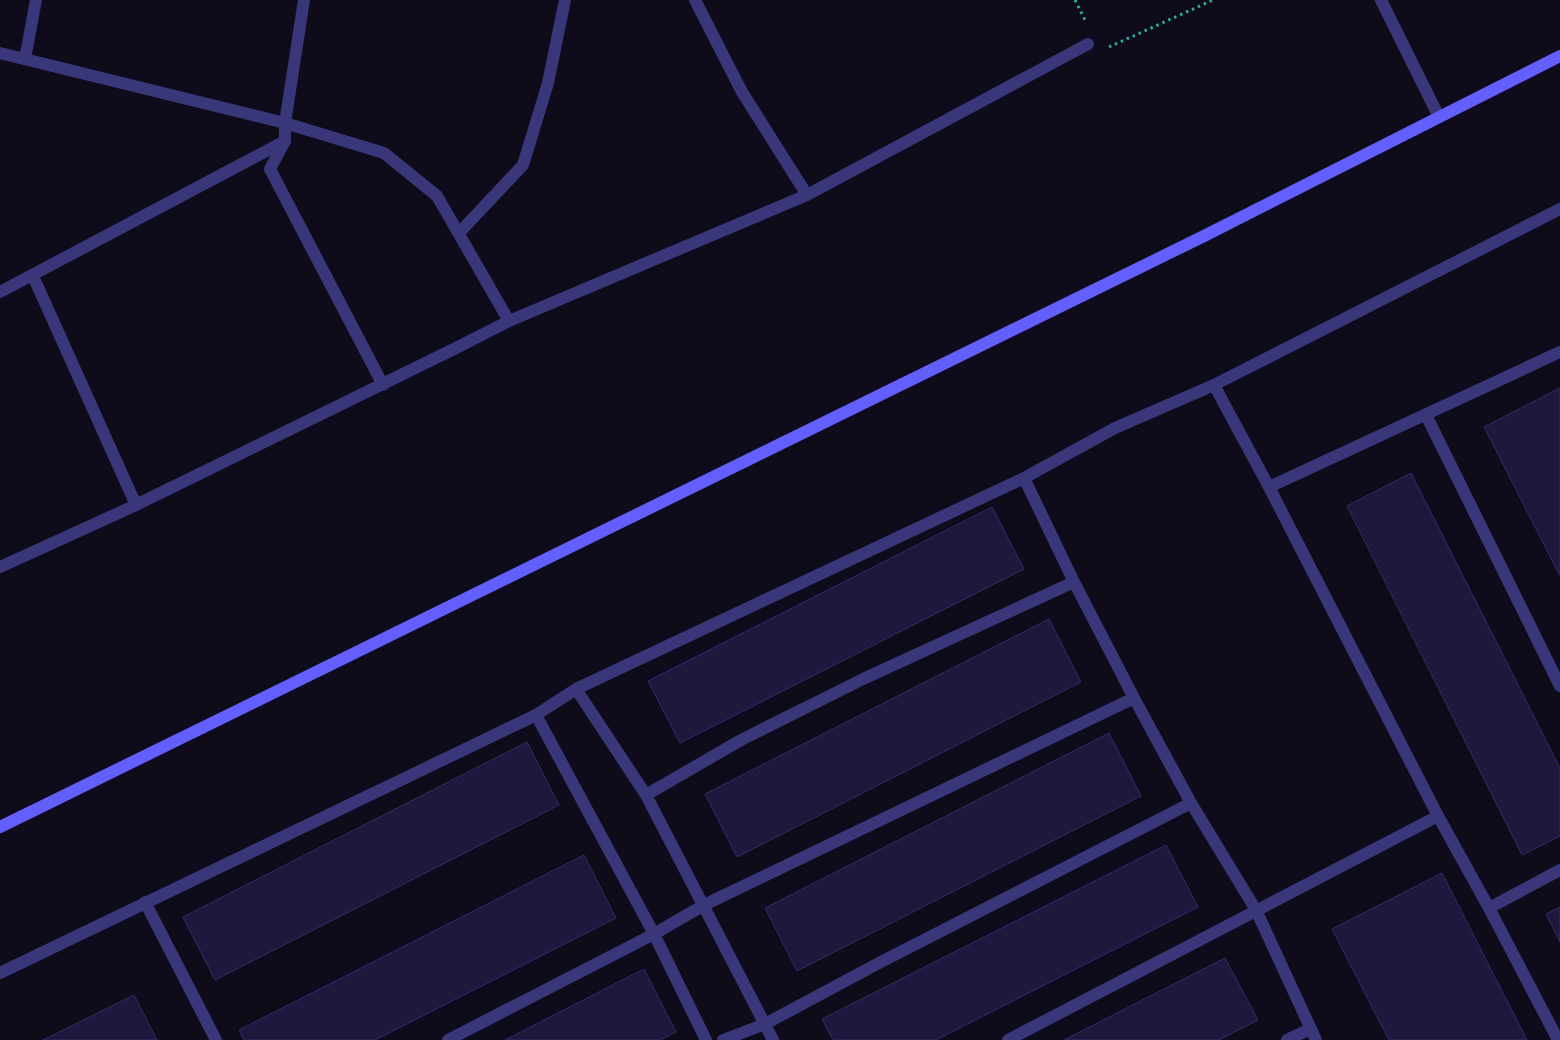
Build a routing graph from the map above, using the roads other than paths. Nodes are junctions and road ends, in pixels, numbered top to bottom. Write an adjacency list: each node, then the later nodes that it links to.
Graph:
1 (36, 0): 9 (street)
2 (304, 0): 11 (street)
3 (565, 0): 15 (street)
4 (695, 0): 13 (street)
5 (1381, 0): 10 (street)
6 (1088, 44): 13 (street)
7 (0, 52): 9 (street)
8 (1560, 56): 10 (street)
9 (25, 59): 11 (street)
10 (1439, 117): 35 (street)
11 (285, 123): 12 (street); 15 (street)
12 (285, 141): 16 (street); 20 (street)
13 (806, 195): 18 (street)
14 (1560, 208): 21 (street)
15 (459, 233): 18 (street)
16 (33, 276): 17 (street); 25 (street)
17 (0, 292)
18 (509, 321): 20 (street)
19 (1560, 352): 22 (street)
20 (382, 385): 25 (street)
21 (1214, 385): 23 (street); 24 (street)
22 (1426, 415): 24 (street); 28 (street)
23 (1024, 478): 27 (street); 29 (street)
24 (1269, 487): 34 (street)
25 (136, 505): 26 (street)
26 (0, 567)
27 (1074, 582): 30 (street); 32 (street)
28 (1560, 686)
29 (576, 689): 31 (street); 32 (street)
30 (1134, 698): 33 (street); 38 (street)
31 (536, 715): 37 (street); 41 (street)
32 (646, 795): 38 (street)
33 (1191, 802): 40 (street); 43 (street)
34 (1438, 816): 39 (street); 40 (street)
35 (0, 827)
36 (1560, 870): 39 (street)
37 (145, 902): 42 (street); 45 (street)
38 (704, 905): 41 (street); 43 (street)
39 (1489, 908): 52 (street)
40 (1256, 910): 44 (street); 50 (street)
41 (654, 934): 46 (street); 47 (street)
42 (0, 973)
43 (765, 1024): 48 (street); 49 (street)
44 (1313, 1034): 51 (street)
45 (216, 1040)
46 (448, 1040)
47 (706, 1040)
48 (723, 1040)
49 (774, 1040)
50 (1008, 1040)
51 (1287, 1040)
52 (1558, 1040)

